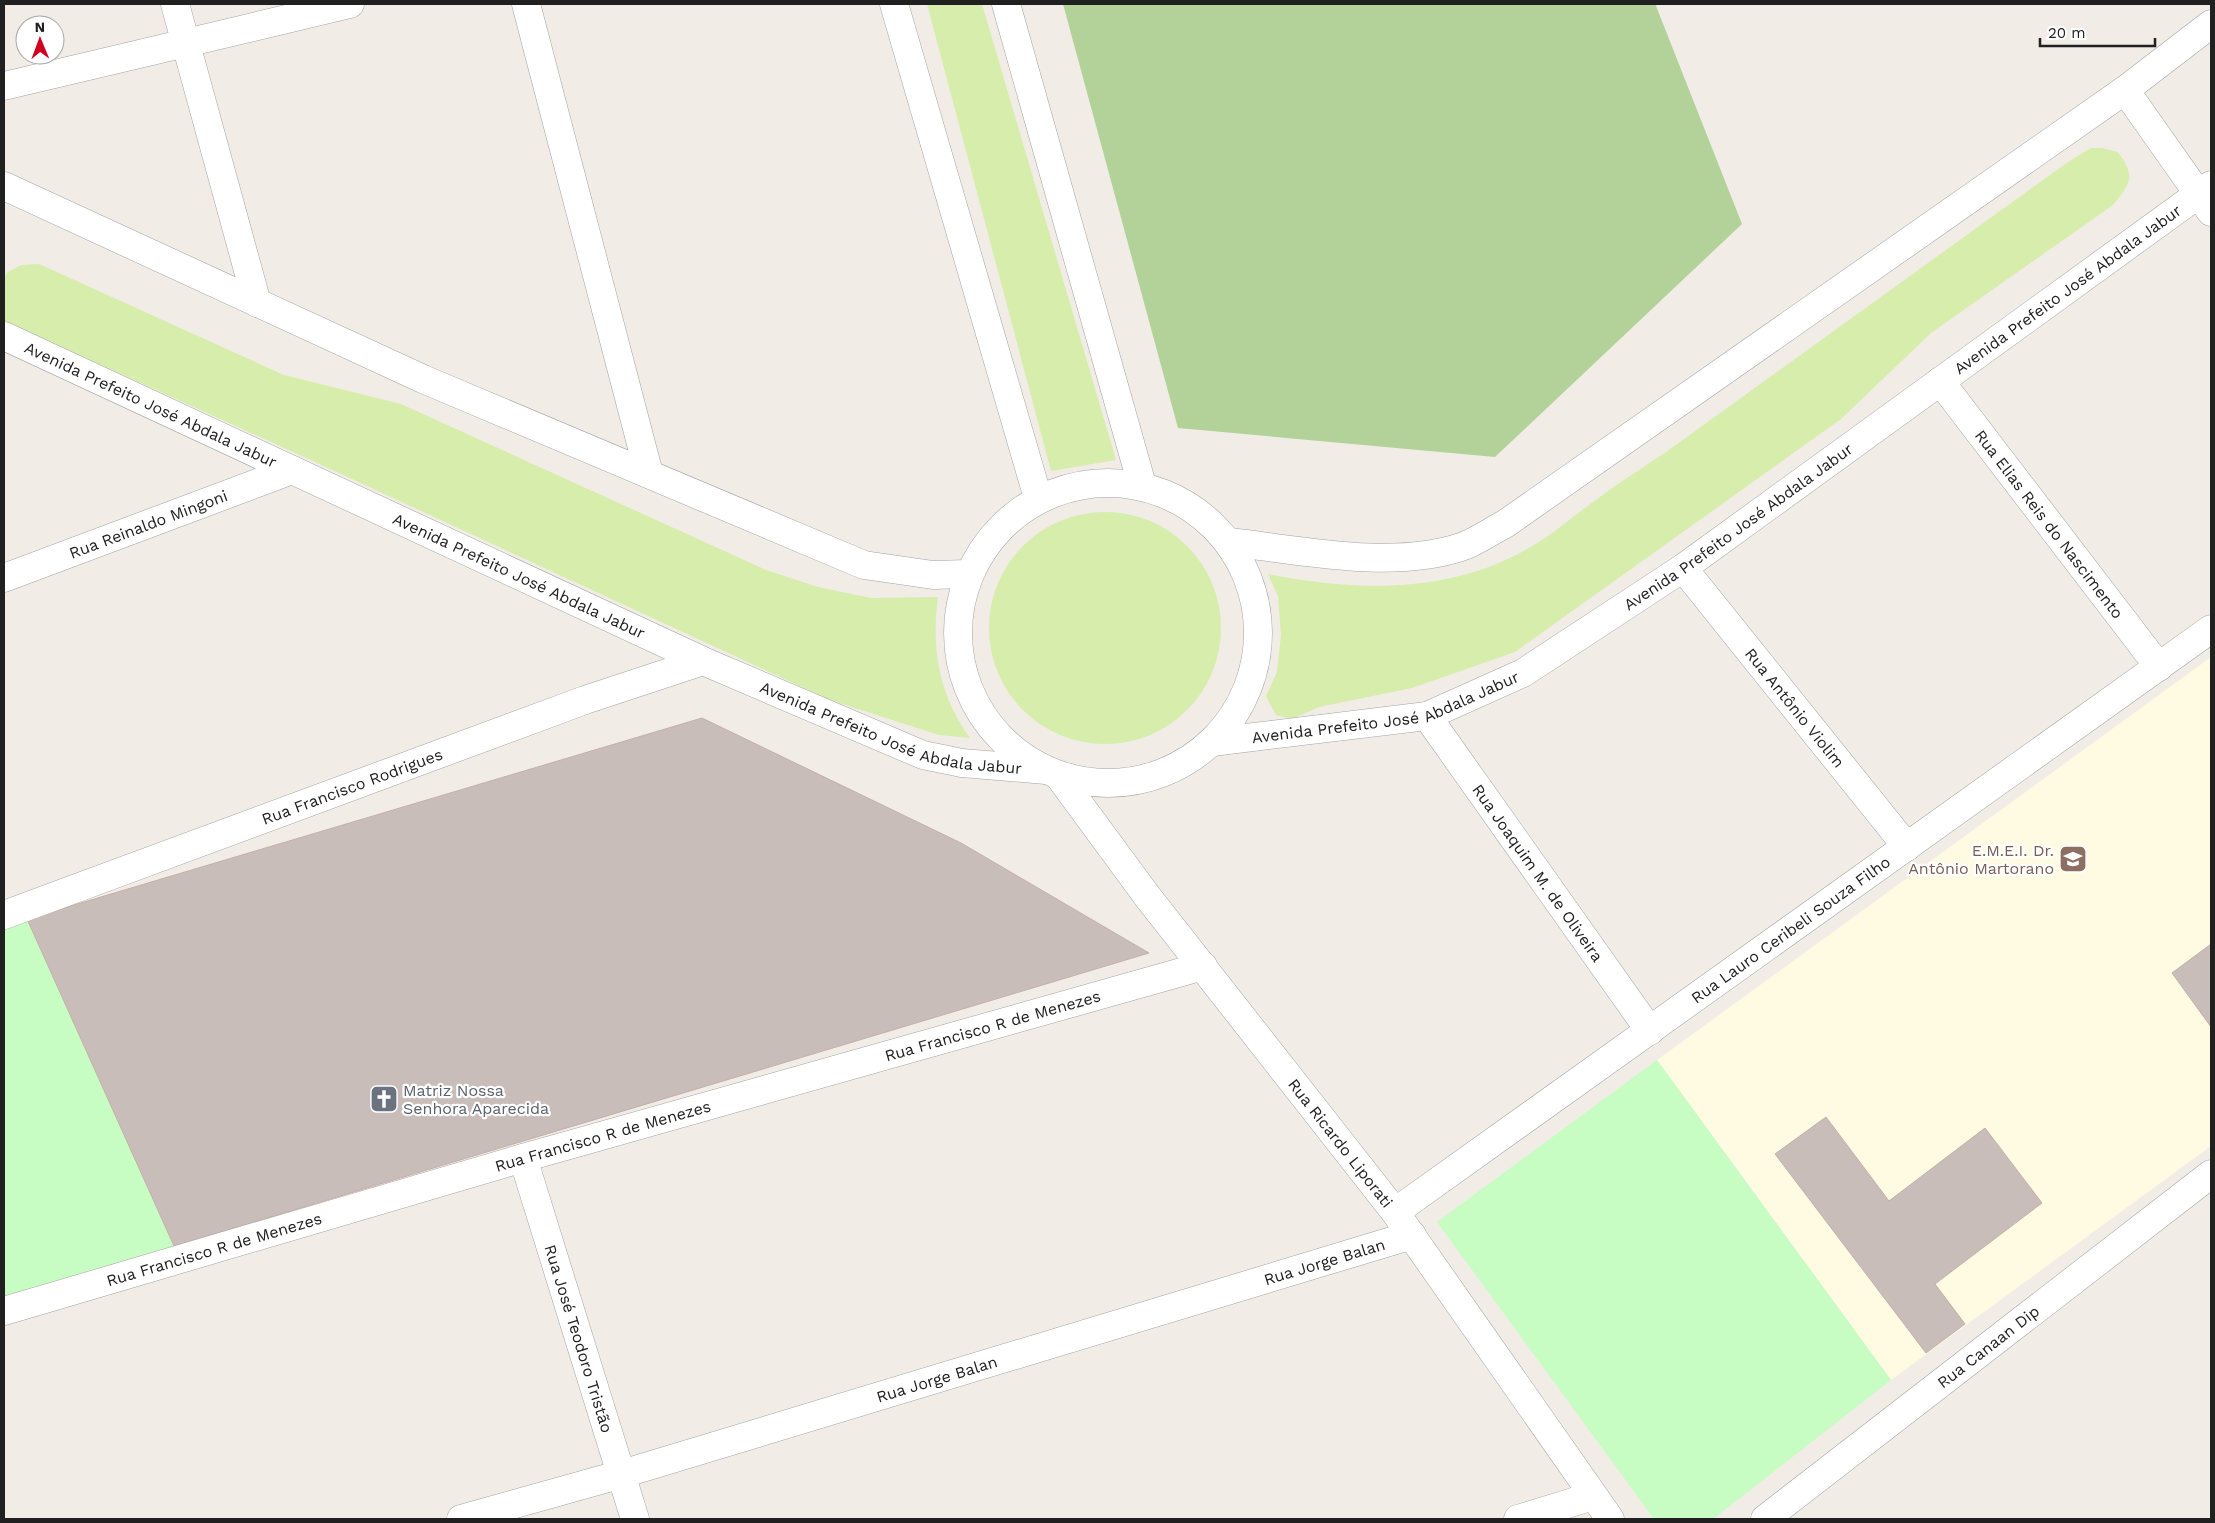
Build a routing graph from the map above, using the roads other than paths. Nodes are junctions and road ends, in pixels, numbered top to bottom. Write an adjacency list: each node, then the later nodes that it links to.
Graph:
1 (175, 4): 7 (street)
2 (350, 4): 7 (street)
3 (526, 4): 16 (street)
4 (894, 4): 18 (street)
5 (1006, 4): 17 (street)
6 (2211, 24): 9 (street)
7 (186, 43): 8 (street); 12 (street)
8 (4, 86)
9 (2125, 90): 11 (street); 19 (street)
10 (5, 189): 12 (street)
11 (2207, 197): 14 (street, Avenida Prefeito José Abdala Jabur)
12 (257, 303): 16 (street)
13 (4, 336): 15 (street, Avenida Prefeito José Abdala Jabur)
14 (1940, 381): 20 (street, Avenida Prefeito José Abdala Jabur); 25 (street, Rua Elias Reis do Nascimento)
15 (292, 470): 22 (street, Rua Reinaldo Mingoni); 24 (street, Avenida Prefeito José Abdala Jabur)
16 (648, 474): 21 (street)
17 (1142, 485): 18 (street); 19 (street)
18 (1038, 498): 21 (street)
19 (1230, 542): 27 (street)
20 (1683, 568): 26 (street, Avenida Prefeito José Abdala Jabur); 29 (street, Rua Antônio Violim)
21 (968, 574): 28 (street)
22 (4, 578)
23 (2211, 630): 25 (street, Rua Lauro Ceribeli Souza Filho)
24 (704, 661): 28 (street, Avenida Prefeito José Abdala Jabur); 30 (street, Rua Francisco Rodrigues)
25 (2159, 667): 29 (street, Rua Lauro Ceribeli Souza Filho)
26 (1427, 716): 27 (street, Avenida Prefeito José Abdala Jabur); 32 (street, Rua Joaquim M. de Oliveira)
27 (1212, 742): 28 (street)
28 (1052, 773): 31 (street, Rua Ricardo Liporati)
29 (1907, 847): 32 (street, Rua Lauro Ceribeli Souza Filho)
30 (4, 915)
31 (1203, 966): 33 (street, Rua Francisco R de Menezes); 35 (street, Rua Ricardo Liporati)
32 (1650, 1031): 35 (street, Rua Lauro Ceribeli Souza Filho)
33 (524, 1158): 37 (street, Rua Francisco R de Menezes); 38 (street, Rua José Teodoro Tristão)
34 (2211, 1174): 44 (street, Rua Canaan Dip)
35 (1395, 1212): 36 (street, Rua Ricardo Liporati)
36 (1412, 1235): 38 (street, Rua Jorge Balan); 39 (street, Rua Ricardo Liporati)
37 (4, 1311)
38 (622, 1474): 40 (street, Rua Jorge Balan); 41 (street, Rua José Teodoro Tristão)
39 (1593, 1496): 42 (street); 43 (street, Rua Ricardo Liporati)
40 (461, 1519)
41 (634, 1519)
42 (1518, 1519)
43 (1610, 1519)
44 (1766, 1519)

